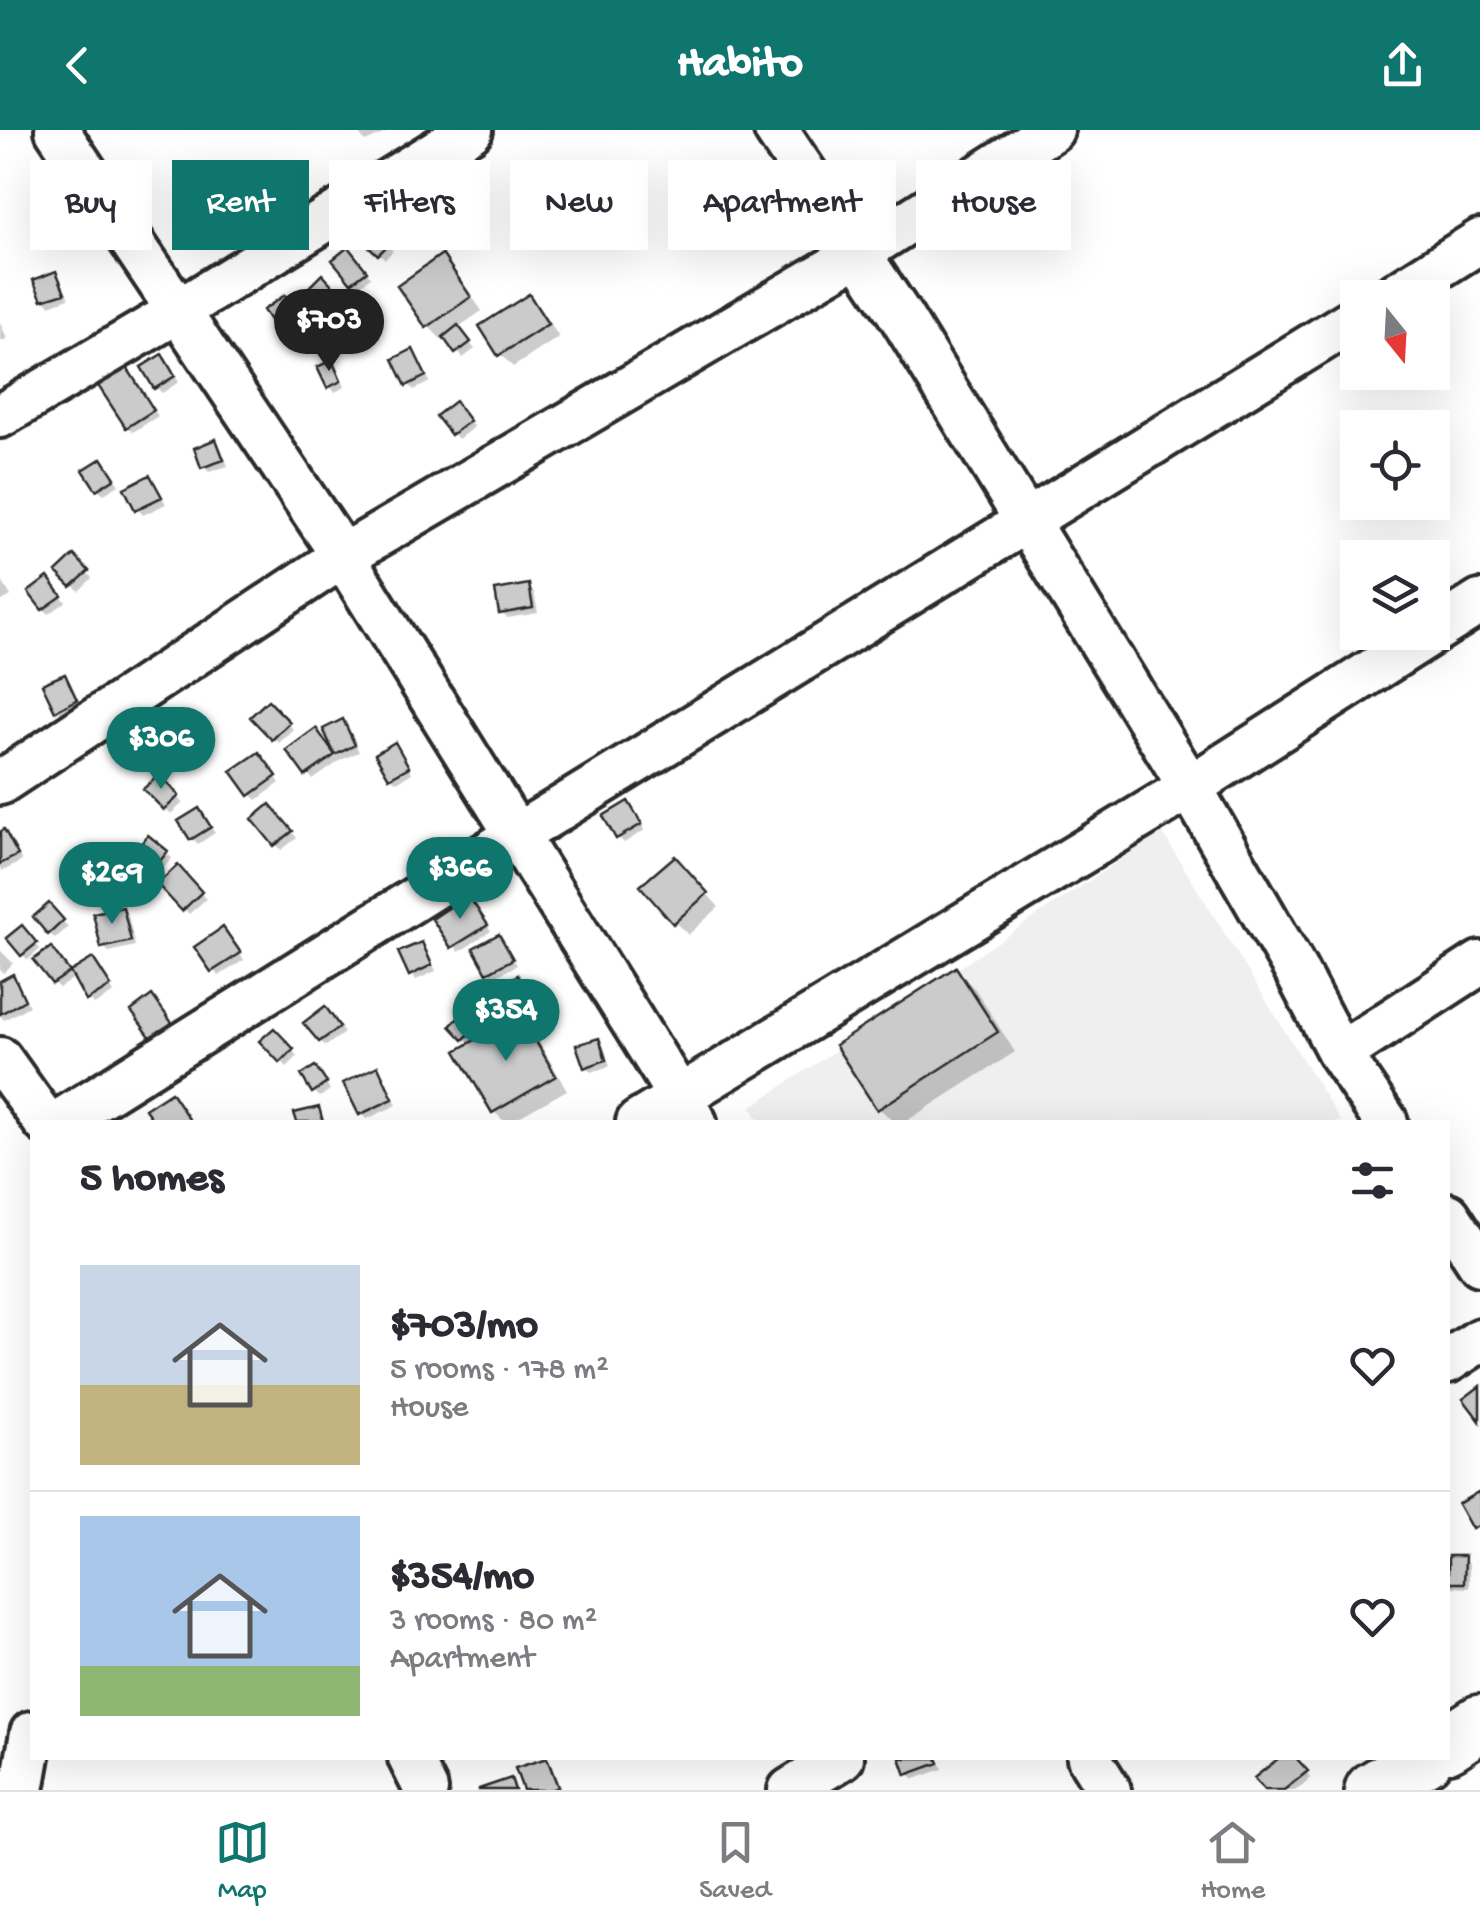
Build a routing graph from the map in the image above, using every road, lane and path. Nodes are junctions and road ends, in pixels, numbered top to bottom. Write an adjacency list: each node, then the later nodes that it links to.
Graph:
1 (57, 130): 8 (street)
2 (471, 130): 8 (street)
3 (776, 130): 6 (street)
4 (1052, 130): 6 (street)
5 (1480, 242): 7 (street)
6 (859, 253): 11 (street); 12 (street)
7 (1419, 280)
8 (180, 310): 10 (street); 12 (street)
9 (1340, 329): 11 (street)
10 (0, 416)
11 (1027, 523): 15 (street); 16 (street)
12 (343, 556): 14 (street); 16 (street)
13 (1480, 602): 15 (street)
14 (0, 783)
15 (1190, 787): 18 (street); 20 (street)
16 (517, 836): 20 (street); 22 (street)
17 (1480, 963): 18 (street)
18 (1340, 1054): 24 (street)
19 (0, 1058): 21 (street)
20 (687, 1110): 23 (street)
21 (45, 1120)
22 (62, 1120)
23 (646, 1120)
24 (1385, 1120)
25 (1450, 1218): 26 (street)
26 (1480, 1264)
27 (1480, 1340): 28 (street)
28 (1450, 1360)
29 (1480, 1723): 30 (main road)
30 (1450, 1743)
31 (30, 1744): 36 (street)
32 (411, 1760): 37 (street)
33 (839, 1760): 38 (street)
34 (1090, 1760): 39 (street)
35 (1422, 1760): 40 (main road)
36 (22, 1790)
37 (426, 1790)
38 (790, 1790)
39 (1109, 1790)
40 (1373, 1790)

